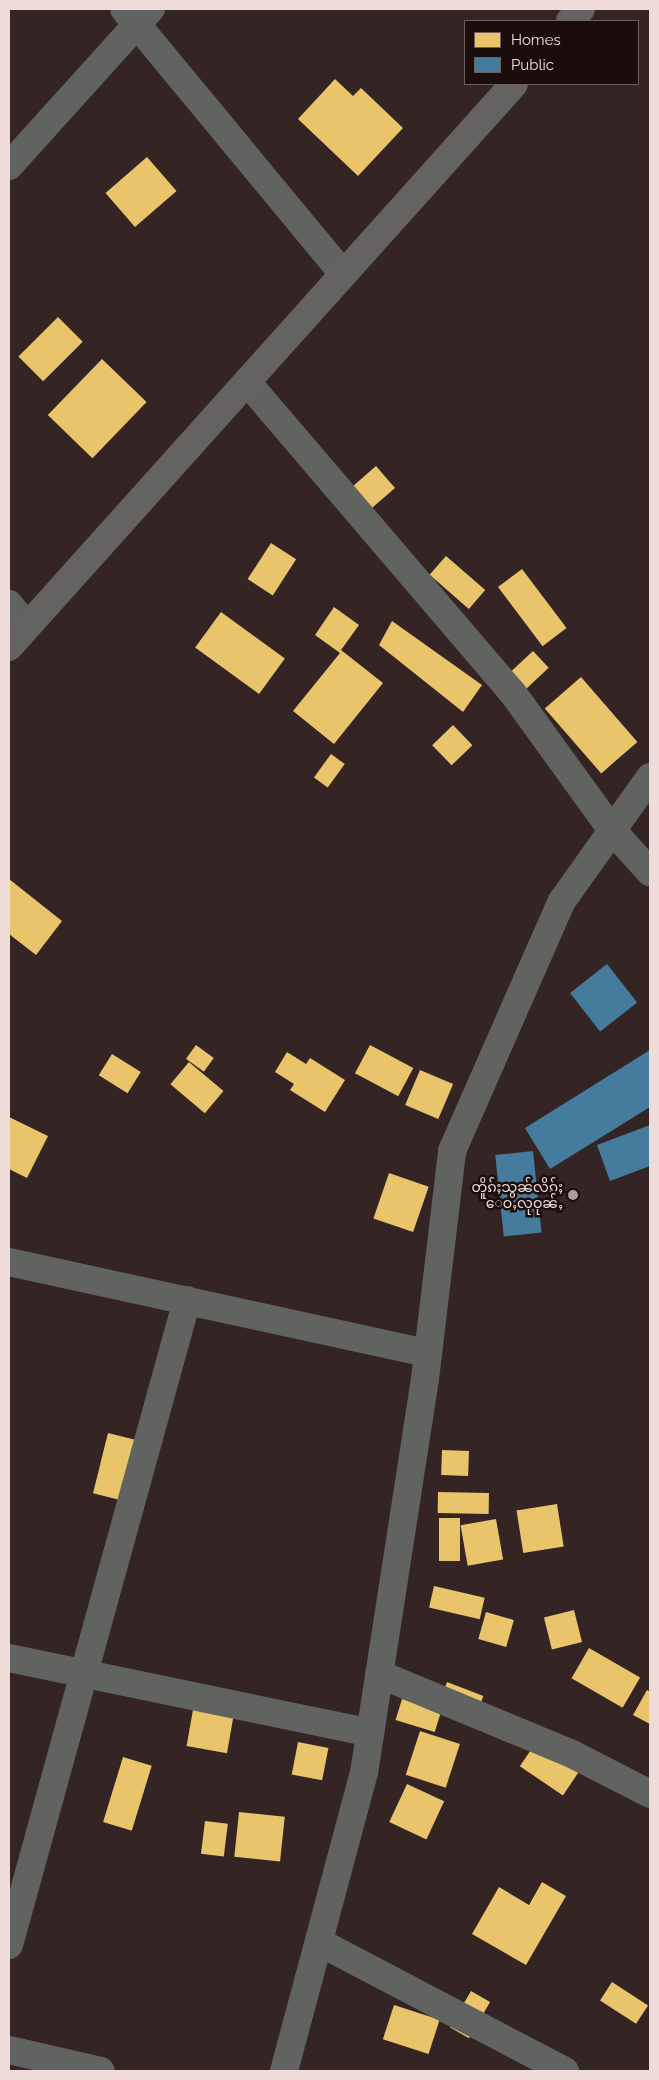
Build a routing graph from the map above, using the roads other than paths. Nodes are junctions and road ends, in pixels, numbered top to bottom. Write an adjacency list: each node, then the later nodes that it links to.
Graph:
1 (581, 9): 3 (main road)
2 (137, 14): 5 (street); 6 (street)
3 (571, 20)
4 (513, 85): 6 (main road)
5 (9, 166)
6 (343, 274): 7 (main road)
7 (247, 382): 9 (main road); 12 (street)
8 (9, 604): 9 (street)
9 (28, 626): 10 (main road)
10 (9, 647)
11 (650, 777): 12 (street)
12 (612, 830): 13 (street); 16 (street)
13 (650, 872)
14 (9, 1262): 15 (street)
15 (187, 1300): 16 (street); 18 (street)
16 (428, 1353): 19 (street)
17 (9, 1658): 18 (street)
18 (84, 1674): 20 (street); 23 (street)
19 (379, 1674): 20 (street); 21 (street)
20 (370, 1733): 22 (street)
21 (650, 1794)
22 (319, 1942): 26 (street); 27 (street)
23 (9, 1945)
24 (9, 2050): 25 (street)
25 (101, 2071)
26 (284, 2071)
27 (565, 2071)

